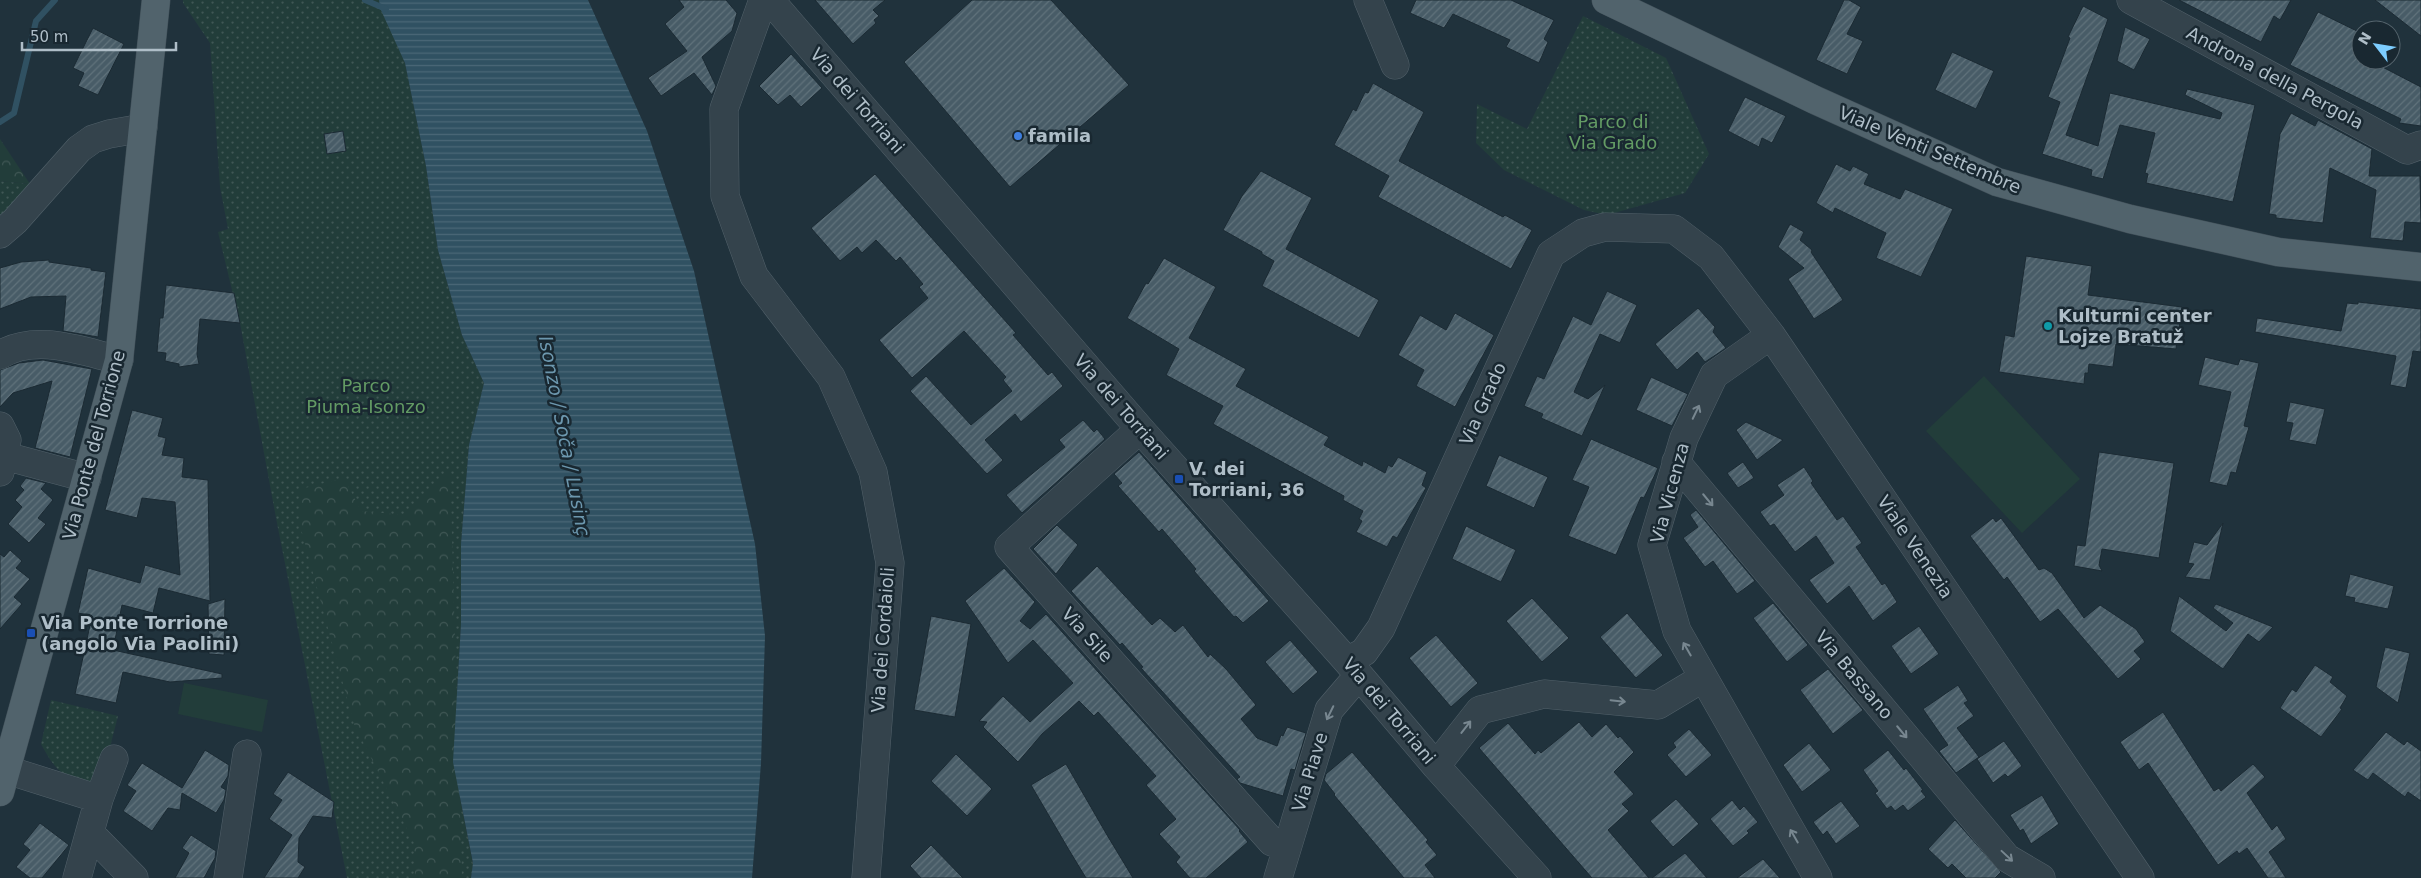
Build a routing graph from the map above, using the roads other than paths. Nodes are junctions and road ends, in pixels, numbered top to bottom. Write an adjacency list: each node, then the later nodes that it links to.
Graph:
1 (156, 0): 8 (main road, Via Ponte del Torrione)
2 (763, 0): 34 (street, Via dei Cordaioli)
3 (770, 0): 17 (street, Via dei Torriani)
4 (1368, 0): 7 (street)
5 (1606, 0): 12 (main road, Viale Venti Settembre)
6 (2131, 0): 9 (street, Androna della Pergola)
7 (1395, 65)
8 (143, 128): 11 (street); 15 (main road, Via Ponte del Torrione)
9 (2421, 145)
10 (1674, 229): 13 (street, Viale Venezia); 21 (street, Via Grado)
11 (0, 234)
12 (2421, 268)
13 (1771, 335): 18 (street, Via Vicenza, one-way to 13); 30 (street, Viale Venezia)
14 (0, 355): 15 (street)
15 (119, 360): 20 (main road, Via Ponte del Torrione)
16 (0, 426): 19 (street)
17 (1140, 429): 21 (street, Via dei Torriani); 29 (street, Via Sile)
18 (1676, 462): 22 (street, Via Vicenza, one-way to 18); 38 (street, Via Bassano, one-way to 38)
19 (3, 464): 20 (street)
20 (87, 478): 24 (main road, Via Ponte del Torrione)
21 (1353, 668): 26 (street, Via dei Torriani); 29 (street, Via Piave, one-way to 29)
22 (1703, 678): 26 (street, one-way to 22); 37 (street, Via Vicenza, one-way to 22)
23 (247, 754): 33 (street)
24 (5, 759): 27 (street)
25 (114, 759): 27 (street)
26 (1436, 766): 36 (street, Via dei Torriani)
27 (99, 799): 28 (street)
28 (91, 834): 31 (street); 32 (street)
29 (1287, 847): 35 (street, Via Piave)
30 (2136, 877)
31 (77, 878)
32 (134, 878)
33 (228, 878)
34 (866, 878)
35 (1278, 878)
36 (1537, 878)
37 (1818, 878)
38 (2041, 878)

